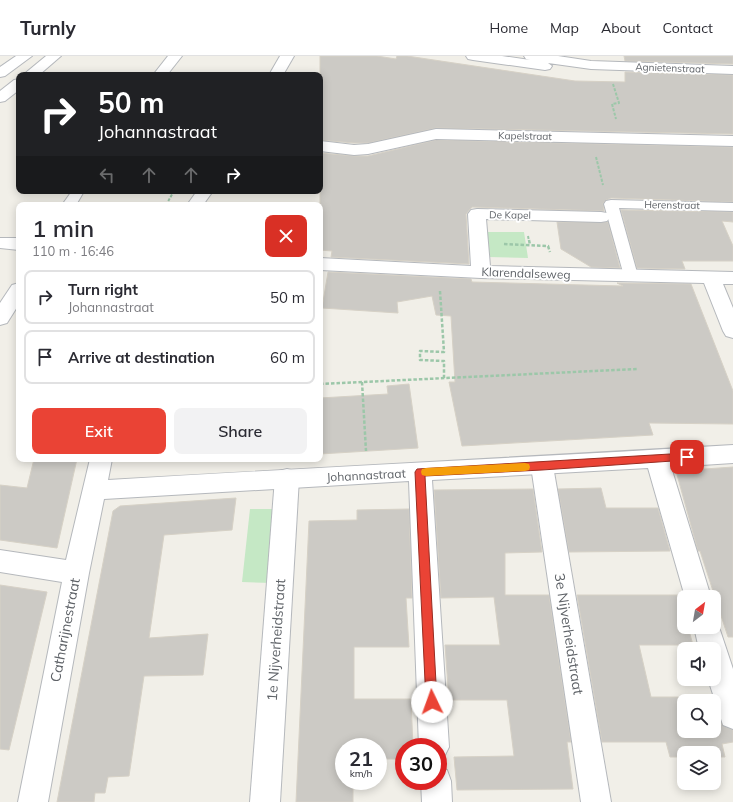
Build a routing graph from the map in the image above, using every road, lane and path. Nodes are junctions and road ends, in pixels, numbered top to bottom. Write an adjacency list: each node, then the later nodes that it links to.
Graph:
1 (25, 56): 12 (street)
2 (54, 56): 9 (street)
3 (175, 56): 10 (street)
4 (287, 56): 11 (street)
5 (473, 56): 7 (street, Agnietenstraat)
6 (531, 56): 7 (street, Agnietenstraat)
7 (608, 61): 8 (street, Agnietenstraat); 17 (path)
8 (733, 70)
9 (34, 72)
10 (162, 72)
11 (278, 72)
12 (0, 73)
13 (16, 85): 14 (street)
14 (0, 97): 15 (street)
15 (16, 100)
16 (591, 137): 17 (street, Kapelstraat); 19 (street, Kapelstraat); 21 (path)
17 (621, 139): 18 (street, Kapelstraat)
18 (733, 141)
19 (323, 146)
20 (733, 207): 21 (lane, Herenstraat)
21 (606, 210): 23 (street, De Kapel); 29 (lane)
22 (0, 243): 24 (street)
23 (480, 243): 27 (street, De Kapel); 28 (path)
24 (16, 244)
25 (323, 264): 26 (street, Klarendalseweg)
26 (438, 270): 27 (street, Klarendalseweg); 36 (path)
27 (481, 272): 28 (street, Klarendalseweg)
28 (554, 274): 29 (street, Klarendalseweg)
29 (631, 276): 30 (street, Klarendalseweg)
30 (711, 278): 31 (street, Klarendalseweg); 34 (street)
31 (733, 278)
32 (16, 294): 33 (street)
33 (0, 318)
34 (733, 331)
35 (637, 369): 36 (path)
36 (444, 378): 37 (path)
37 (362, 382): 38 (path); 44 (path)
38 (323, 384)
39 (733, 454): 40 (street, Johannastraat)
40 (657, 459): 42 (street, Johannastraat); 49 (street)
41 (101, 462): 46 (street, Catharijnestraat)
42 (542, 466): 43 (street, Johannastraat); 57 (street, 3e Nijverheidstraat)
43 (420, 472): 44 (street, Johannastraat); 52 (street)
44 (367, 475): 45 (street, Johannastraat)
45 (287, 478): 46 (street, Johannastraat); 55 (street, 1e Nijverheidstraat)
46 (95, 490): 48 (street, Catharijnestraat)
47 (0, 561): 48 (street)
48 (76, 573): 54 (street, Catharijnestraat)
49 (696, 590)
50 (721, 674): 51 (street)
51 (733, 715)
52 (434, 738)
53 (436, 790): 56 (street)
54 (32, 802)
55 (266, 802)
56 (437, 802)
57 (596, 802)

